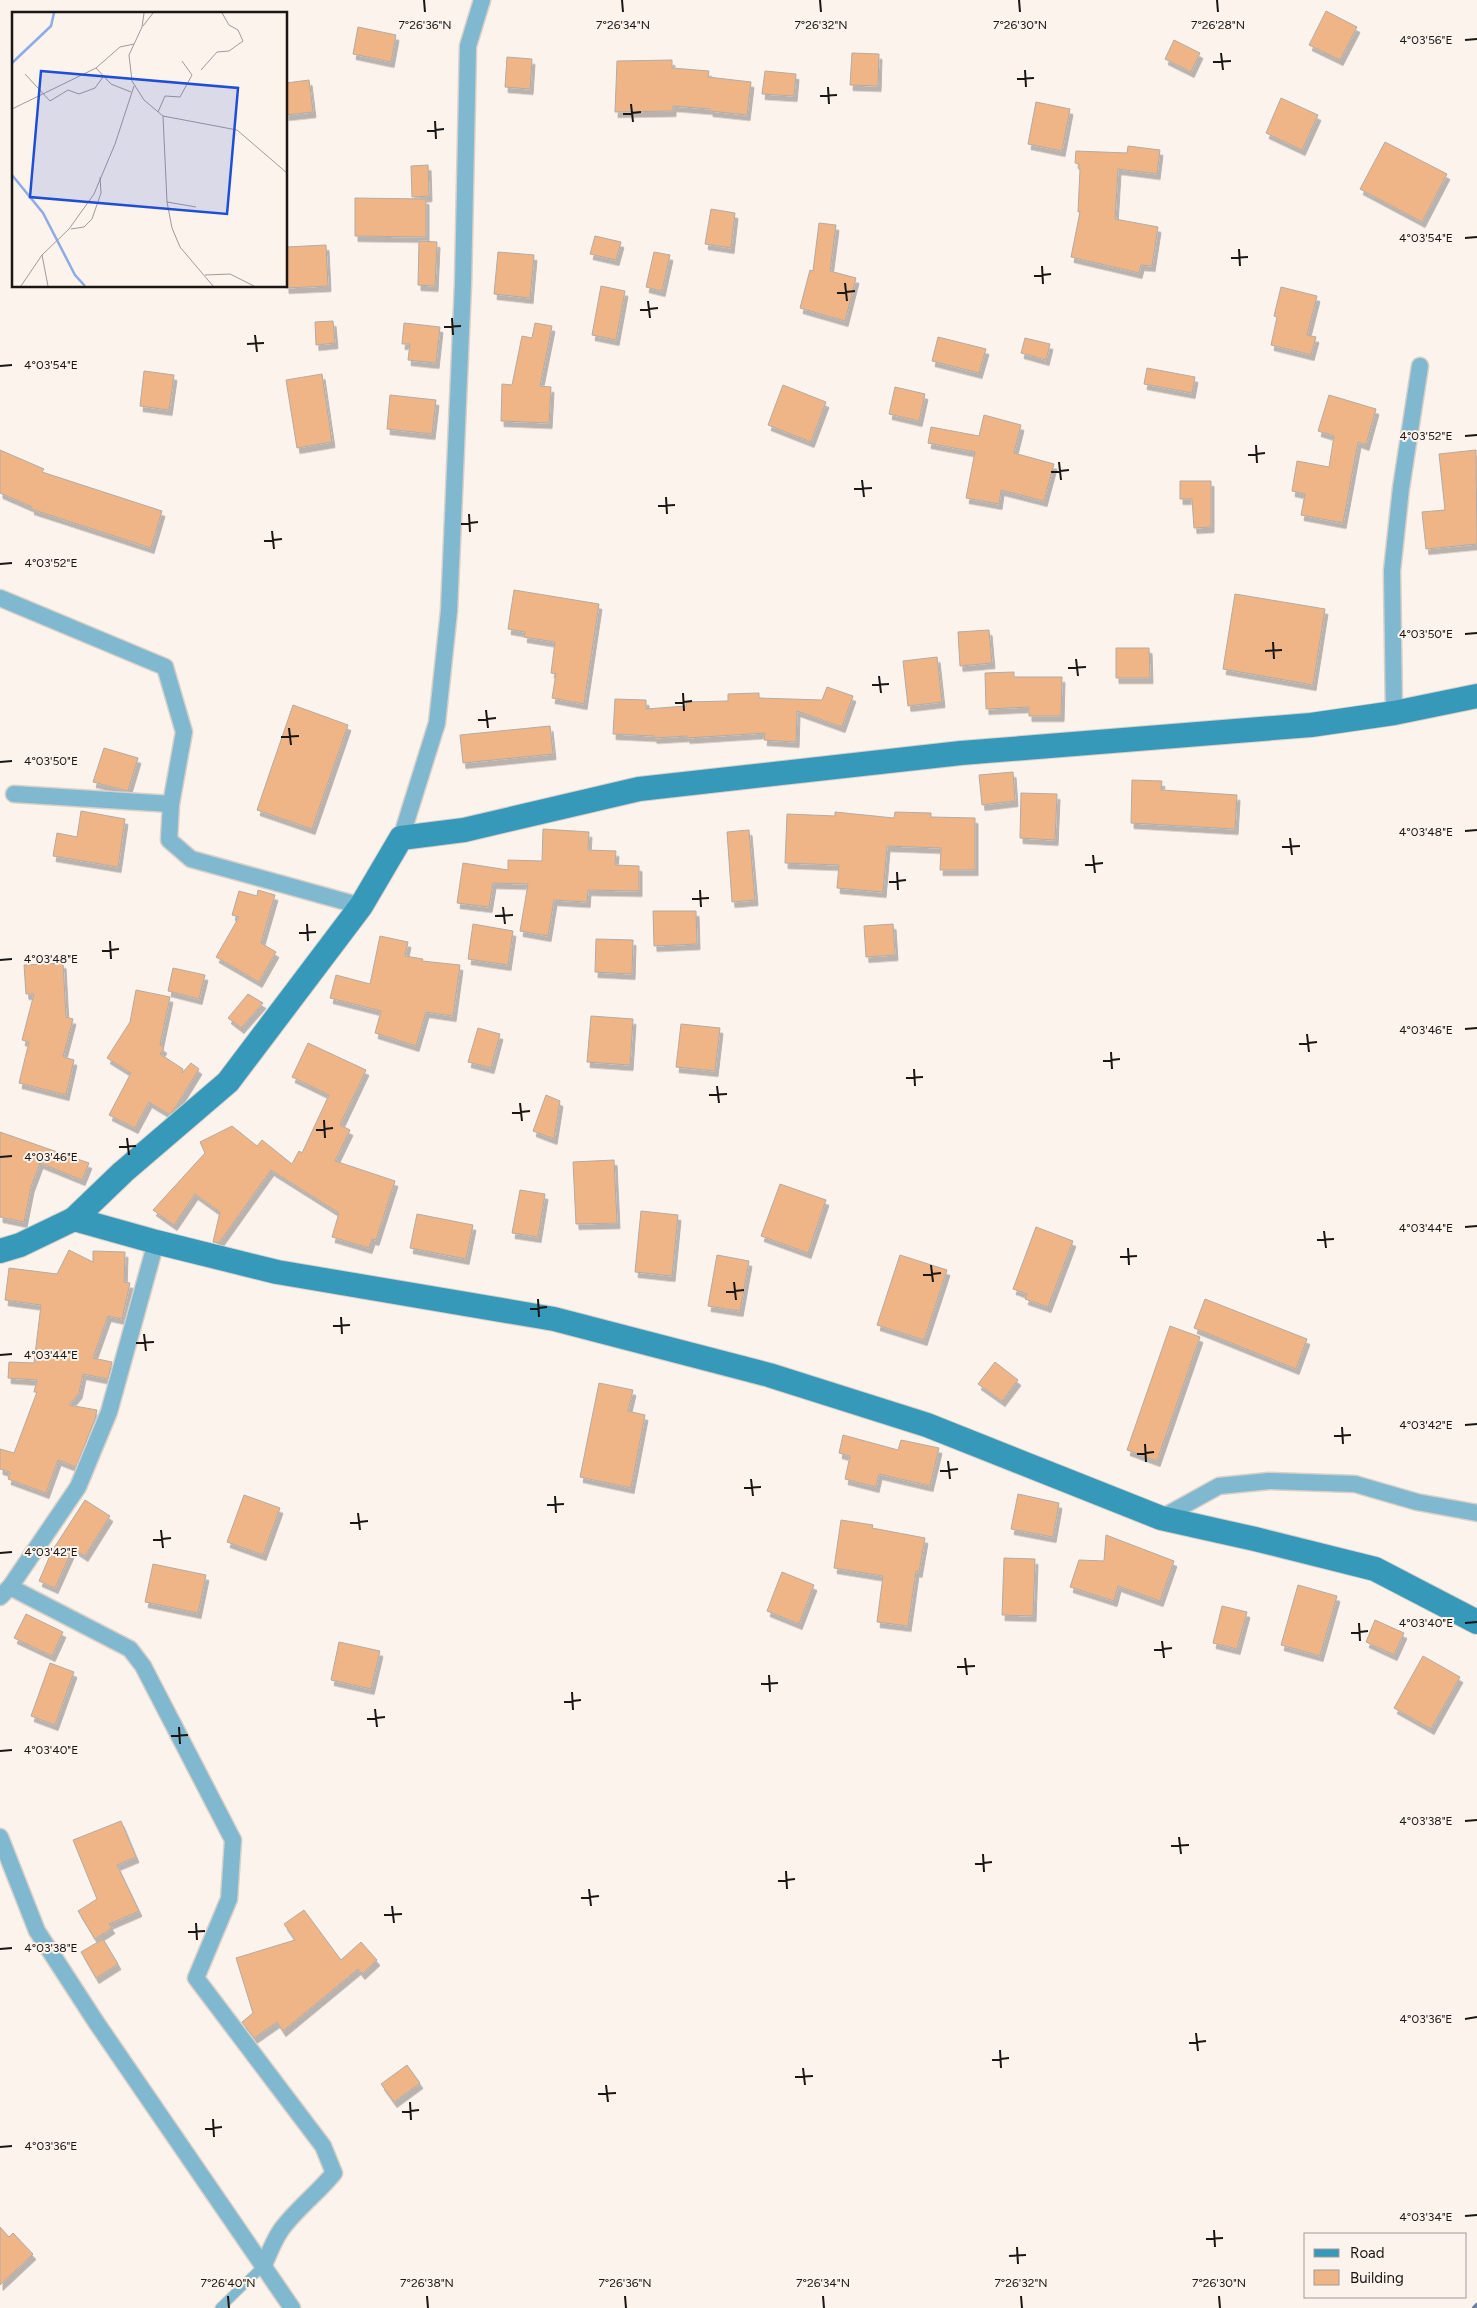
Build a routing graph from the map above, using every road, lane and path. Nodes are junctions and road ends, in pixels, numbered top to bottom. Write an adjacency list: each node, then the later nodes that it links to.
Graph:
1 (482, 0): 8 (street)
2 (1420, 366): 5 (street)
3 (0, 598): 7 (street)
4 (1477, 696): 5 (street)
5 (1394, 713): 8 (street)
6 (14, 794): 7 (street)
7 (171, 804): 9 (street)
8 (401, 838): 9 (street)
9 (361, 906): 10 (street)
10 (74, 1218): 11 (street); 12 (street)
11 (156, 1242): 14 (street); 15 (street)
12 (0, 1251)
13 (1477, 1513): 14 (street)
14 (1161, 1518): 16 (street)
15 (5, 1592): 18 (street)
16 (1477, 1622)
17 (0, 1837): 18 (street)
18 (264, 2265): 19 (lane); 20 (street)
19 (220, 2308)
20 (292, 2308)

